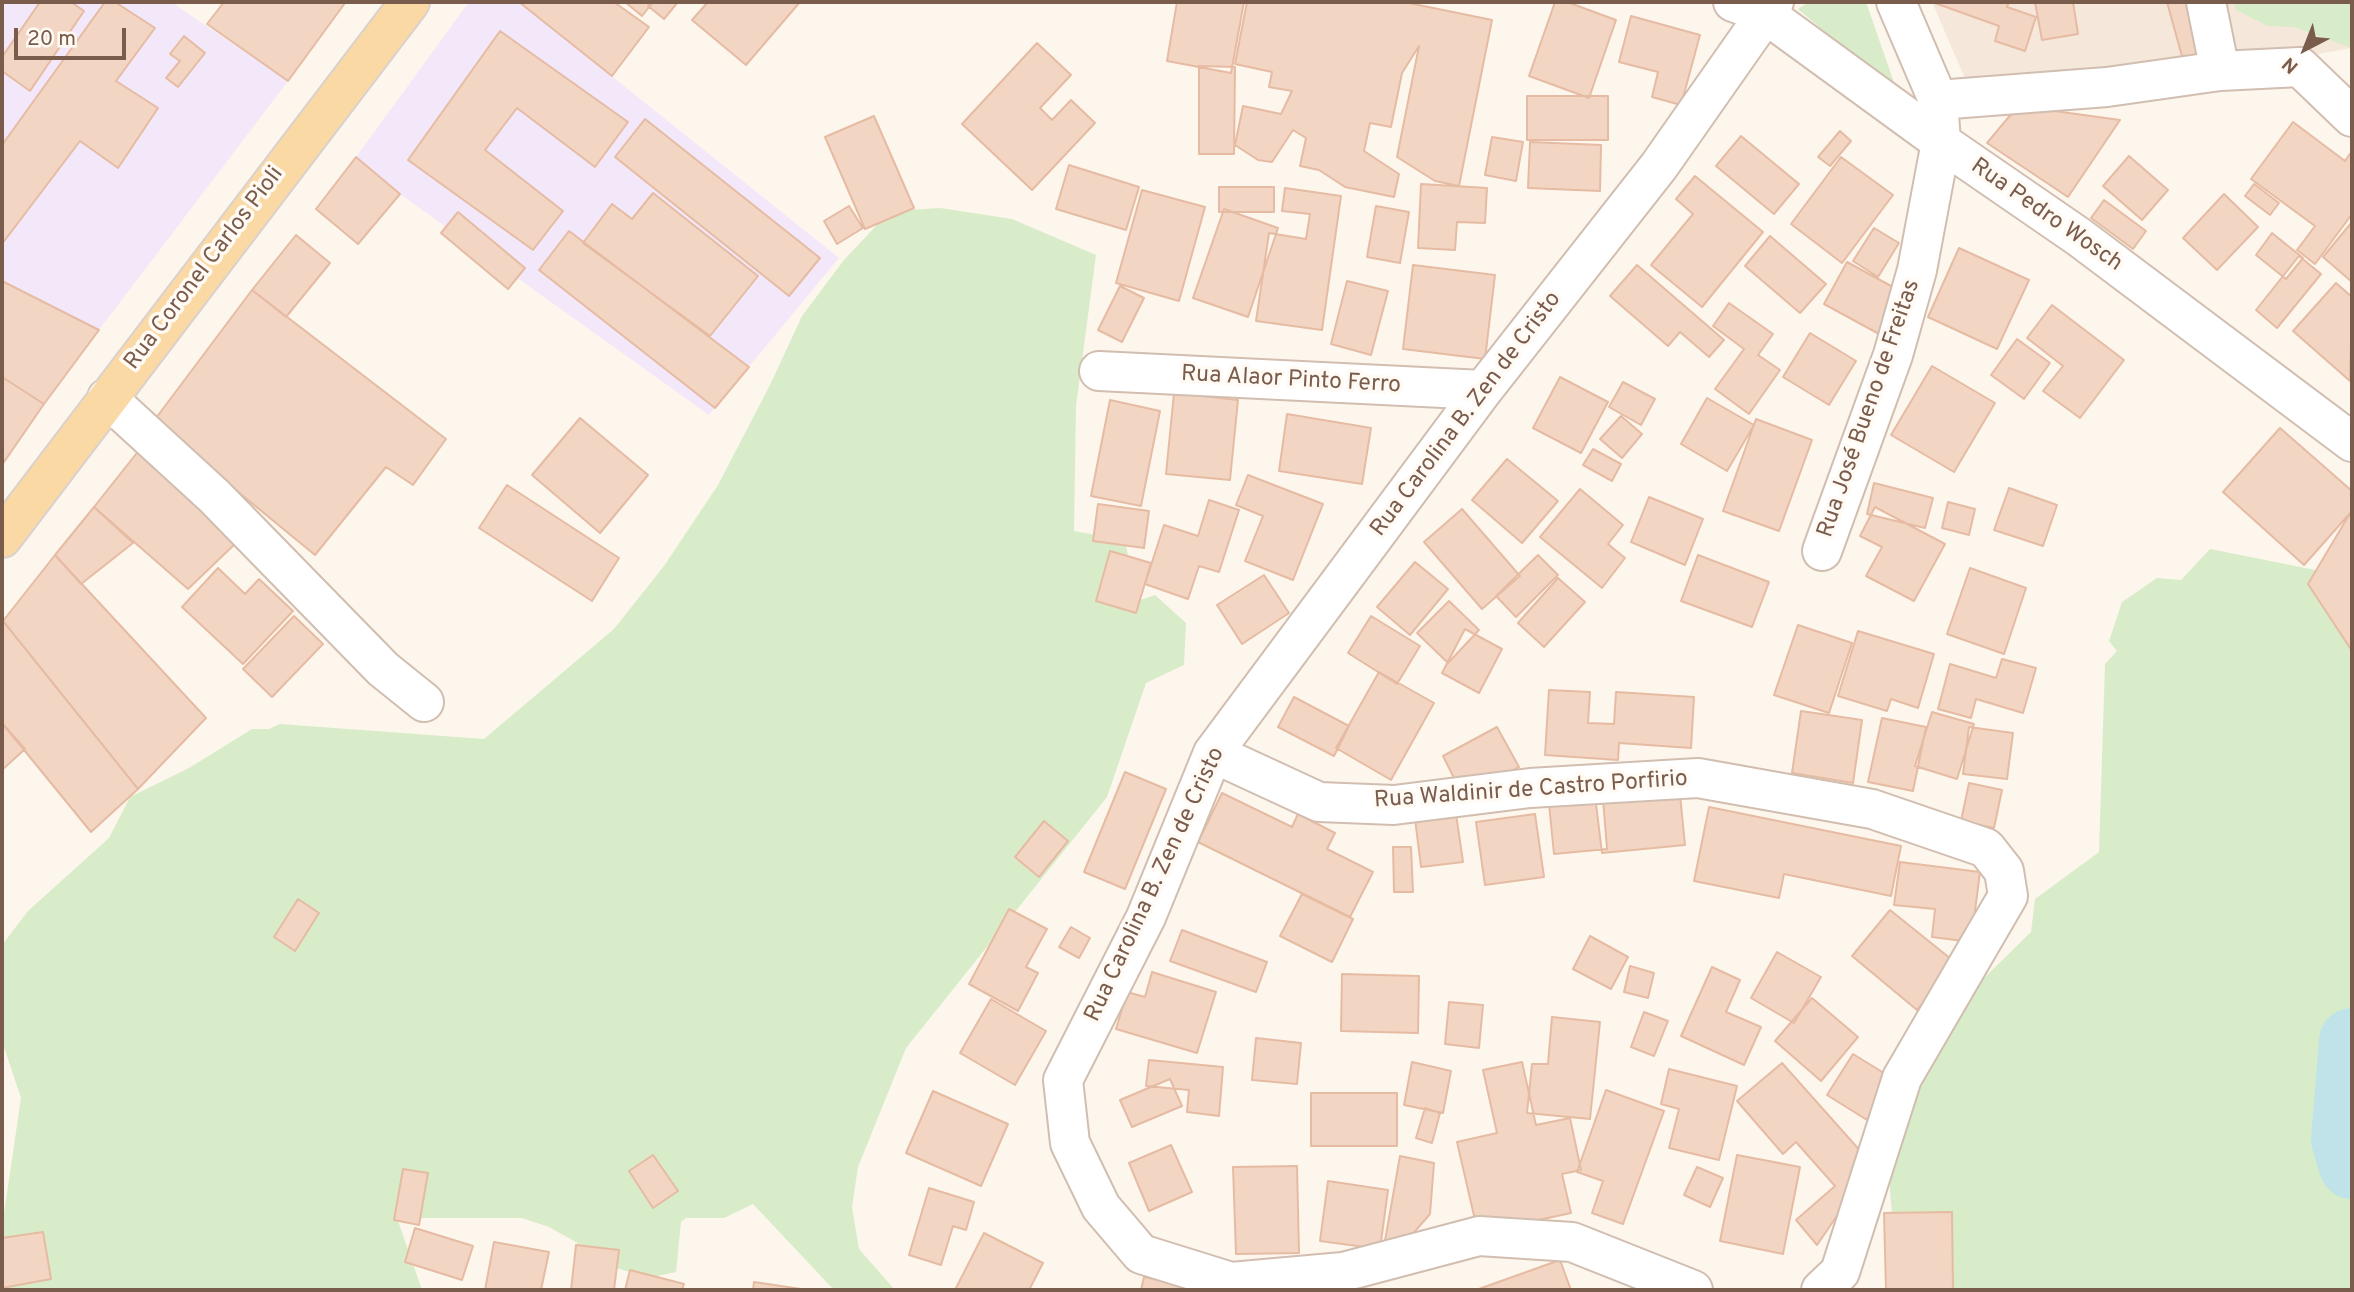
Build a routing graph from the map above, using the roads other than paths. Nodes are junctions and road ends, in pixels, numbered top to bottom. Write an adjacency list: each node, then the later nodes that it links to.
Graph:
1 (410, 2): 11 (main road, Rua Coronel Carlos Pioli)
2 (1896, 2): 6 (street, Rua José Bueno de Freitas)
3 (2206, 2): 5 (street)
4 (1757, 6): 8 (street, Rua Pedro Wosch); 10 (street, Rua Carolina B. Zen de Cristo)
5 (2220, 71): 6 (street); 7 (street)
6 (1938, 100): 8 (street, Rua José Bueno de Freitas)
7 (2352, 117)
8 (1941, 142): 12 (street, Rua Pedro Wosch); 14 (street, Rua José Bueno de Freitas)
9 (1099, 371): 10 (street, Rua Alaor Pinto Ferro)
10 (1483, 390): 16 (street, Rua Carolina B. Zen de Cristo)
11 (107, 398): 13 (main road, Rua Coronel Carlos Pioli); 15 (street)
12 (2352, 442)
13 (8, 519)
14 (1822, 551)
15 (424, 702)
16 (1213, 753): 17 (street, Rua Carolina B. Zen de Cristo); 18 (street, Rua Waldinir de Castro Porfirio)
17 (1693, 1290)
18 (1821, 1290)

